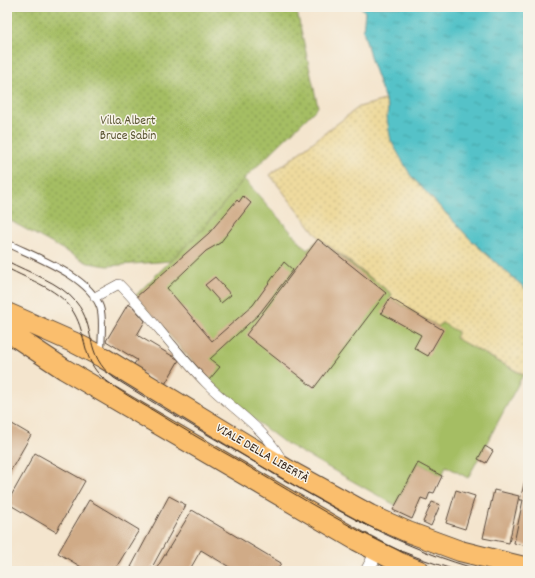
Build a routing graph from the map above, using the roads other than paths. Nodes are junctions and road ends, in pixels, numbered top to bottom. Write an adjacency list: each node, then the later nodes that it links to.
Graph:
1 (7, 243): 2 (lane)
2 (95, 297): 7 (lane); 8 (street)
3 (7, 313): 7 (main road, VIALE DELLA LIBERTÀ)
4 (7, 331): 6 (main road, VIALE DELLA LIBERTÀ)
5 (7, 337): 6 (street)
6 (32, 347): 9 (main road, VIALE DELLA LIBERTÀ)
7 (102, 357): 8 (main road, VIALE DELLA LIBERTÀ)
8 (286, 469): 10 (main road, VIALE DELLA LIBERTÀ)
9 (377, 552): 11 (street); 12 (main road, VIALE DELLA LIBERTÀ)
10 (528, 568)
11 (366, 571)
12 (420, 571)

